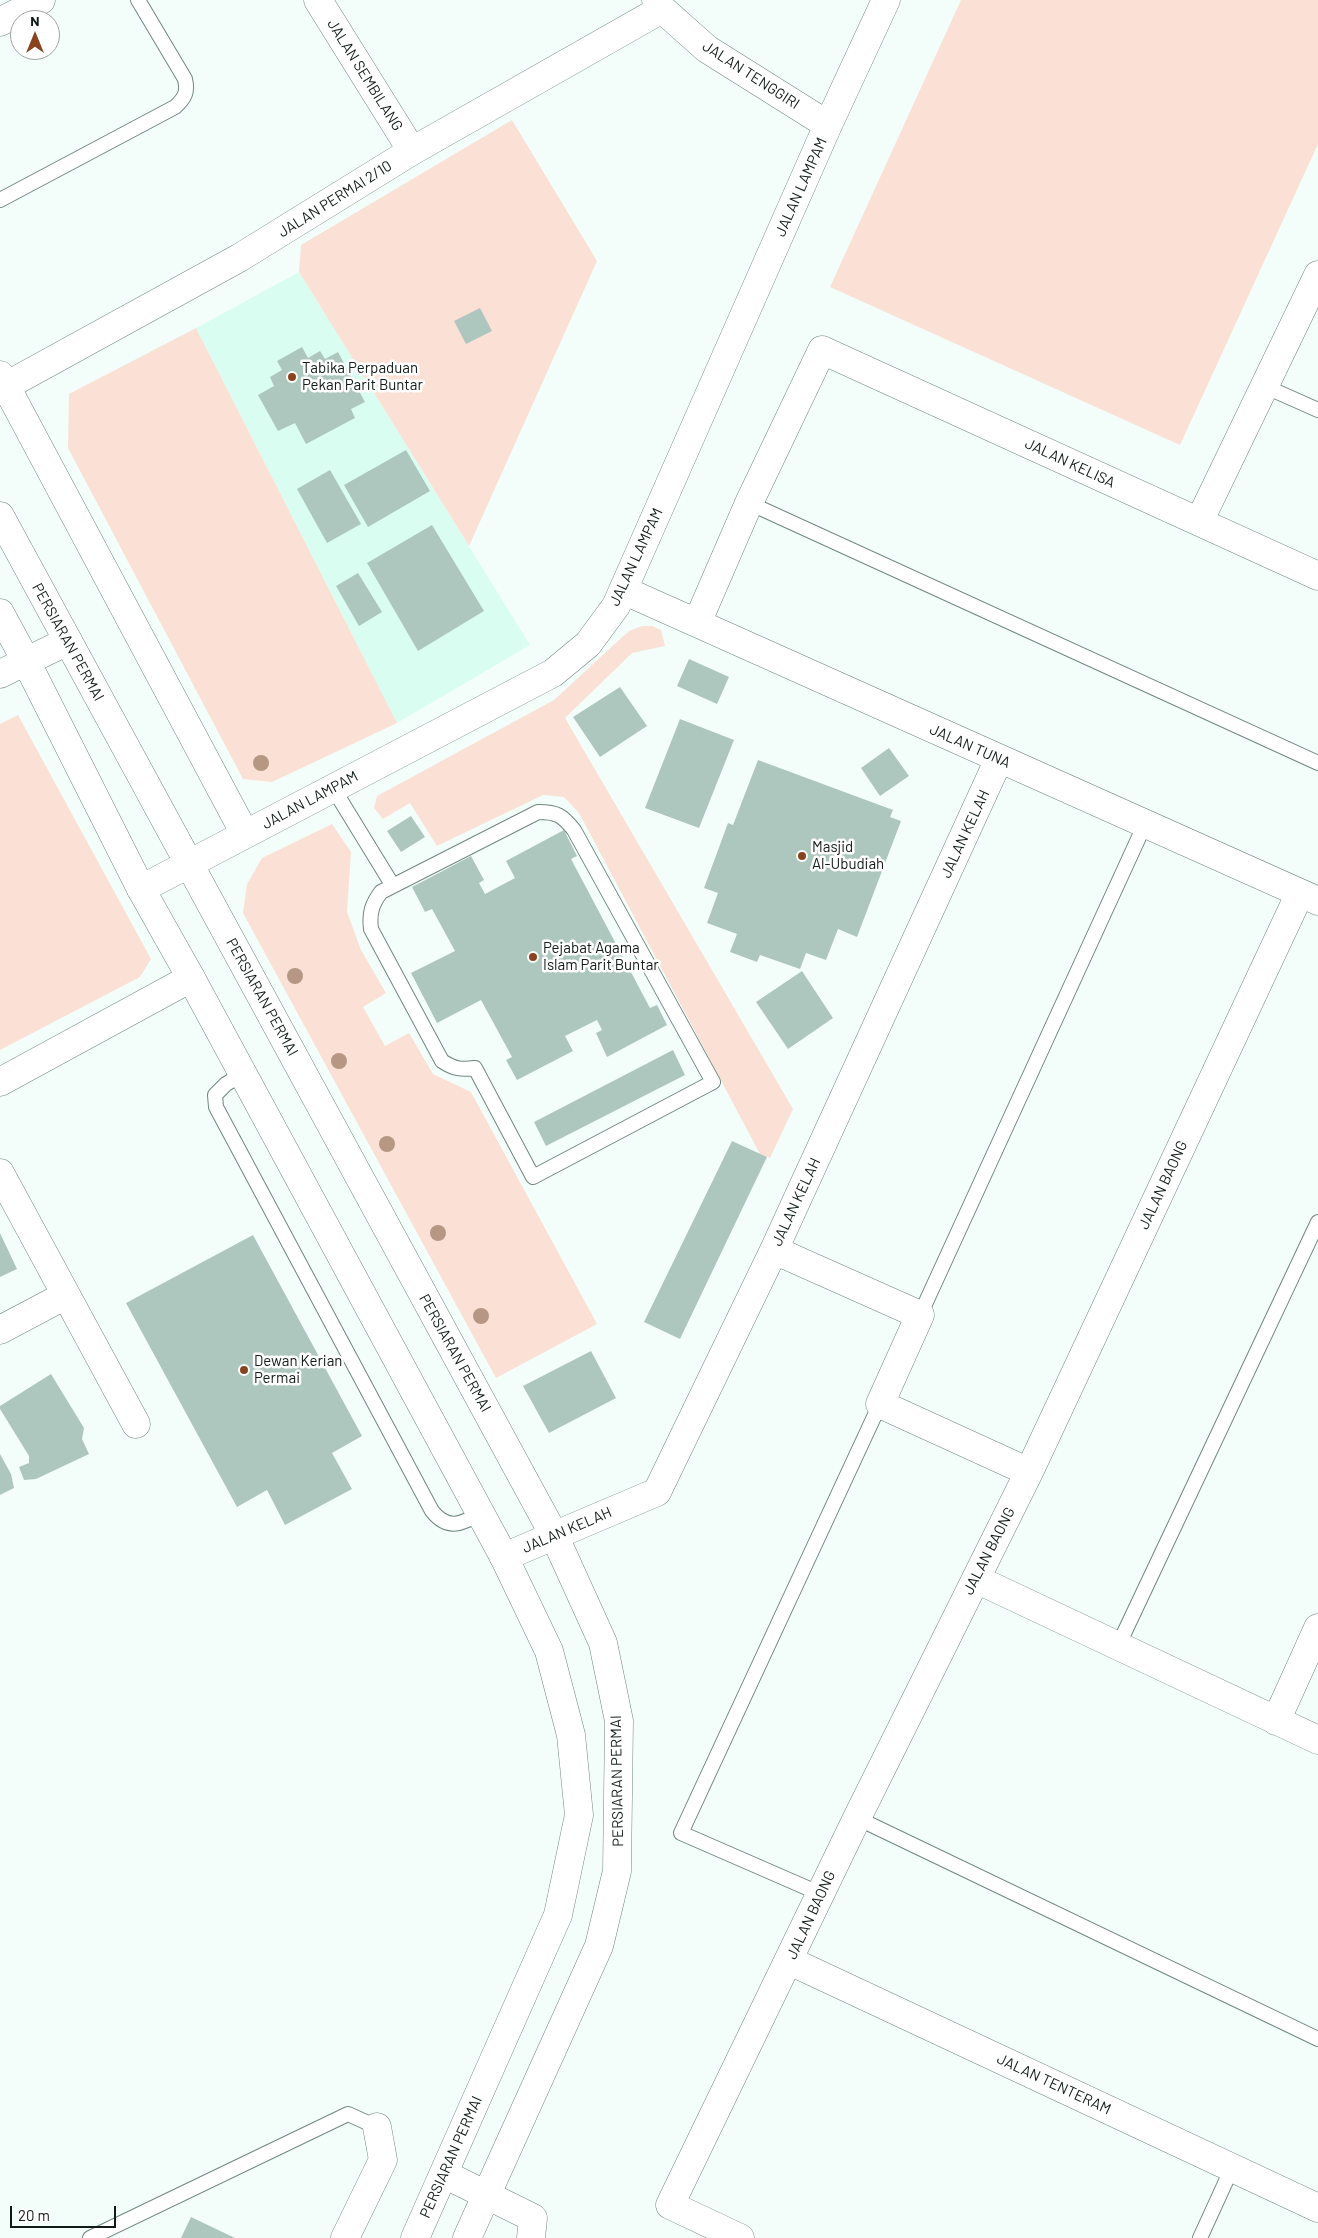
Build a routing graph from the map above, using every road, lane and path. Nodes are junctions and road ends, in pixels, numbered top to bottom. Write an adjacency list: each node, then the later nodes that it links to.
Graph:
1 (41, 0): 6 (street)
2 (138, 0): 9 (lane)
3 (318, 0): 8 (street, JALAN SEMBILANG)
4 (886, 0): 7 (street, JALAN LAMPAM)
5 (659, 5): 7 (street, JALAN TENGGIRI); 8 (street, JALAN PERMAI 2/10)
6 (0, 22)
7 (828, 125): 18 (street, JALAN LAMPAM)
8 (412, 151): 11 (street, JALAN PERMAI 2/10)
9 (0, 200)
10 (1318, 275): 12 (street)
11 (3, 380): 28 (street)
12 (1264, 386): 13 (lane); 16 (street)
13 (1318, 410)
14 (750, 503): 16 (street, JALAN KELISA); 20 (street); 25 (lane)
15 (0, 516): 21 (street, PERSIARAN PERMAI)
16 (1199, 522): 17 (street, JALAN KELISA)
17 (1318, 576)
18 (623, 590): 20 (street, JALAN TUNA); 26 (street, JALAN LAMPAM)
19 (0, 613): 22 (street, PERSIARAN PERMAI)
20 (697, 623): 24 (street, JALAN TUNA)
21 (68, 641): 22 (street); 29 (street, PERSIARAN PERMAI)
22 (26, 661): 23 (street); 31 (street, PERSIARAN PERMAI)
23 (0, 674)
24 (999, 759): 27 (street, JALAN TUNA); 38 (street, JALAN KELAH)
25 (1318, 763)
26 (333, 788): 28 (street, JALAN LAMPAM); 30 (lane)
27 (1145, 824): 32 (street, JALAN TUNA); 40 (lane)
28 (245, 834): 29 (street, JALAN LAMPAM)
29 (189, 863): 31 (street, JALAN LAMPAM); 46 (street, PERSIARAN PERMAI)
30 (393, 886): 30 (lane)
31 (140, 889): 33 (street, PERSIARAN PERMAI)
32 (1309, 897): 44 (street, JALAN BAONG)
33 (191, 978): 34 (street, PERSIARAN PERMAI); 35 (street)
34 (244, 1074): 45 (street, PERSIARAN PERMAI); 45 (lane)
35 (0, 1082)
36 (0, 1173): 39 (street)
37 (1318, 1222): 50 (lane)
38 (774, 1250): 40 (street); 46 (street, JALAN KELAH)
39 (66, 1295): 41 (street); 43 (street)
40 (920, 1315): 42 (street)
41 (0, 1330)
42 (880, 1404): 44 (street); 54 (lane)
43 (136, 1424)
44 (1029, 1472): 48 (street, JALAN BAONG)
45 (481, 1513): 47 (street, PERSIARAN PERMAI)
46 (554, 1535): 47 (street, JALAN KELAH); 60 (street, PERSIARAN PERMAI)
47 (504, 1557): 59 (street, PERSIARAN PERMAI)
48 (976, 1578): 50 (street); 53 (street, JALAN BAONG)
49 (1318, 1628): 51 (street)
50 (1118, 1646): 51 (street)
51 (1276, 1721): 52 (street)
52 (1318, 1740)
53 (857, 1818): 54 (street, JALAN BAONG); 56 (lane)
54 (821, 1894): 55 (street, JALAN BAONG)
55 (790, 1961): 58 (street, JALAN TENTERAM); 67 (street, JALAN BAONG)
56 (1318, 2039)
57 (377, 2127): 62 (lane); 63 (street)
58 (1232, 2168): 61 (street, JALAN TENTERAM); 68 (lane)
59 (444, 2174): 60 (street); 64 (street, PERSIARAN PERMAI)
60 (486, 2195): 65 (street, PERSIARAN PERMAI); 66 (street)
61 (1318, 2208)
62 (90, 2238)
63 (345, 2238)
64 (415, 2238)
65 (466, 2238)
66 (531, 2238)
67 (740, 2238)
68 (1200, 2238)

